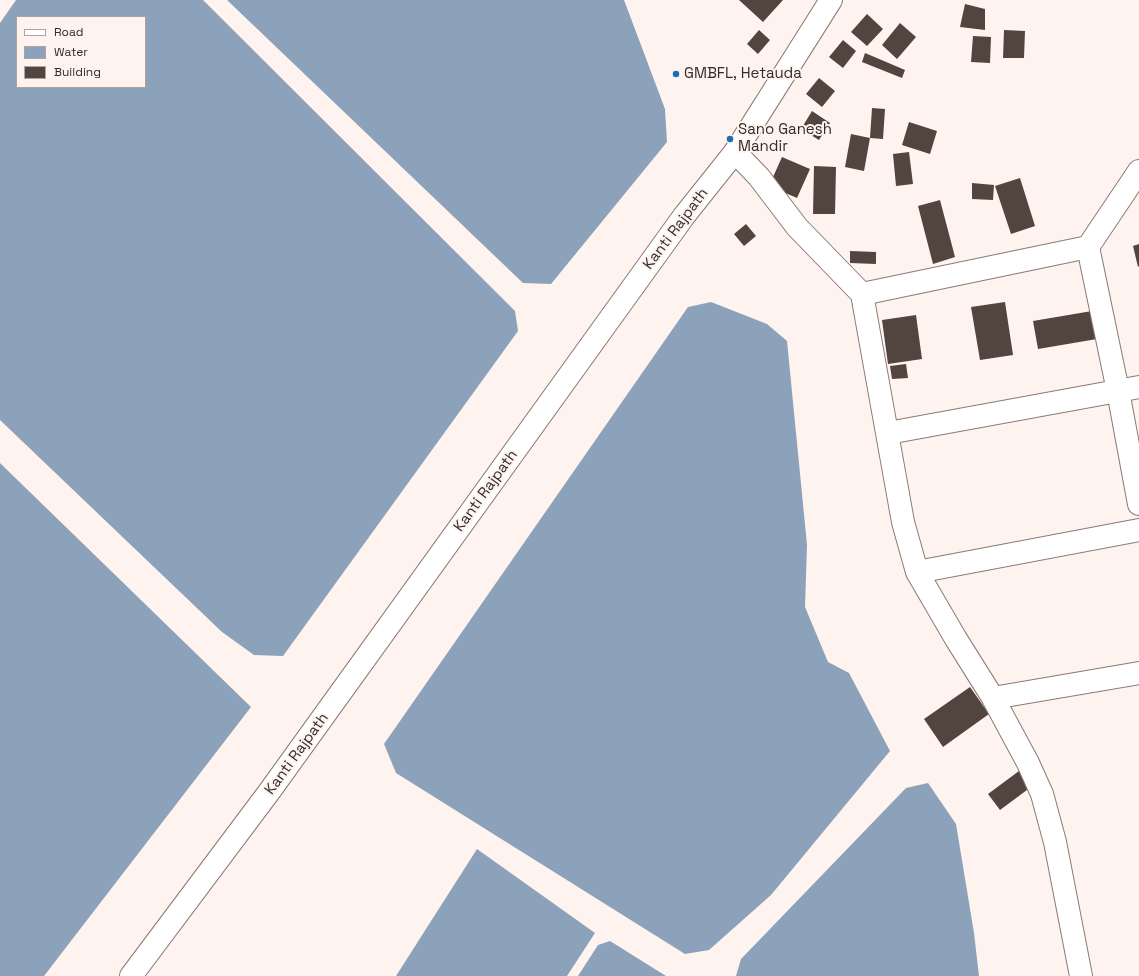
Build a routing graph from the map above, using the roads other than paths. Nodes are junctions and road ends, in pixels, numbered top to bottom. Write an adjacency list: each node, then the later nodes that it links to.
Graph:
1 (832, 0): 2 (street, Kanti Rajpath)
2 (735, 152): 5 (street); 14 (street, Kanti Rajpath)
3 (1139, 171): 4 (street)
4 (1088, 247): 5 (street); 7 (street)
5 (862, 294): 8 (street)
6 (1139, 387): 7 (street)
7 (1118, 390): 8 (street); 9 (street)
8 (888, 433): 11 (street)
9 (1139, 504)
10 (1139, 530): 11 (street)
11 (917, 572): 13 (street)
12 (1139, 673): 13 (street)
13 (994, 698): 15 (street)
14 (131, 976)
15 (1081, 976)

